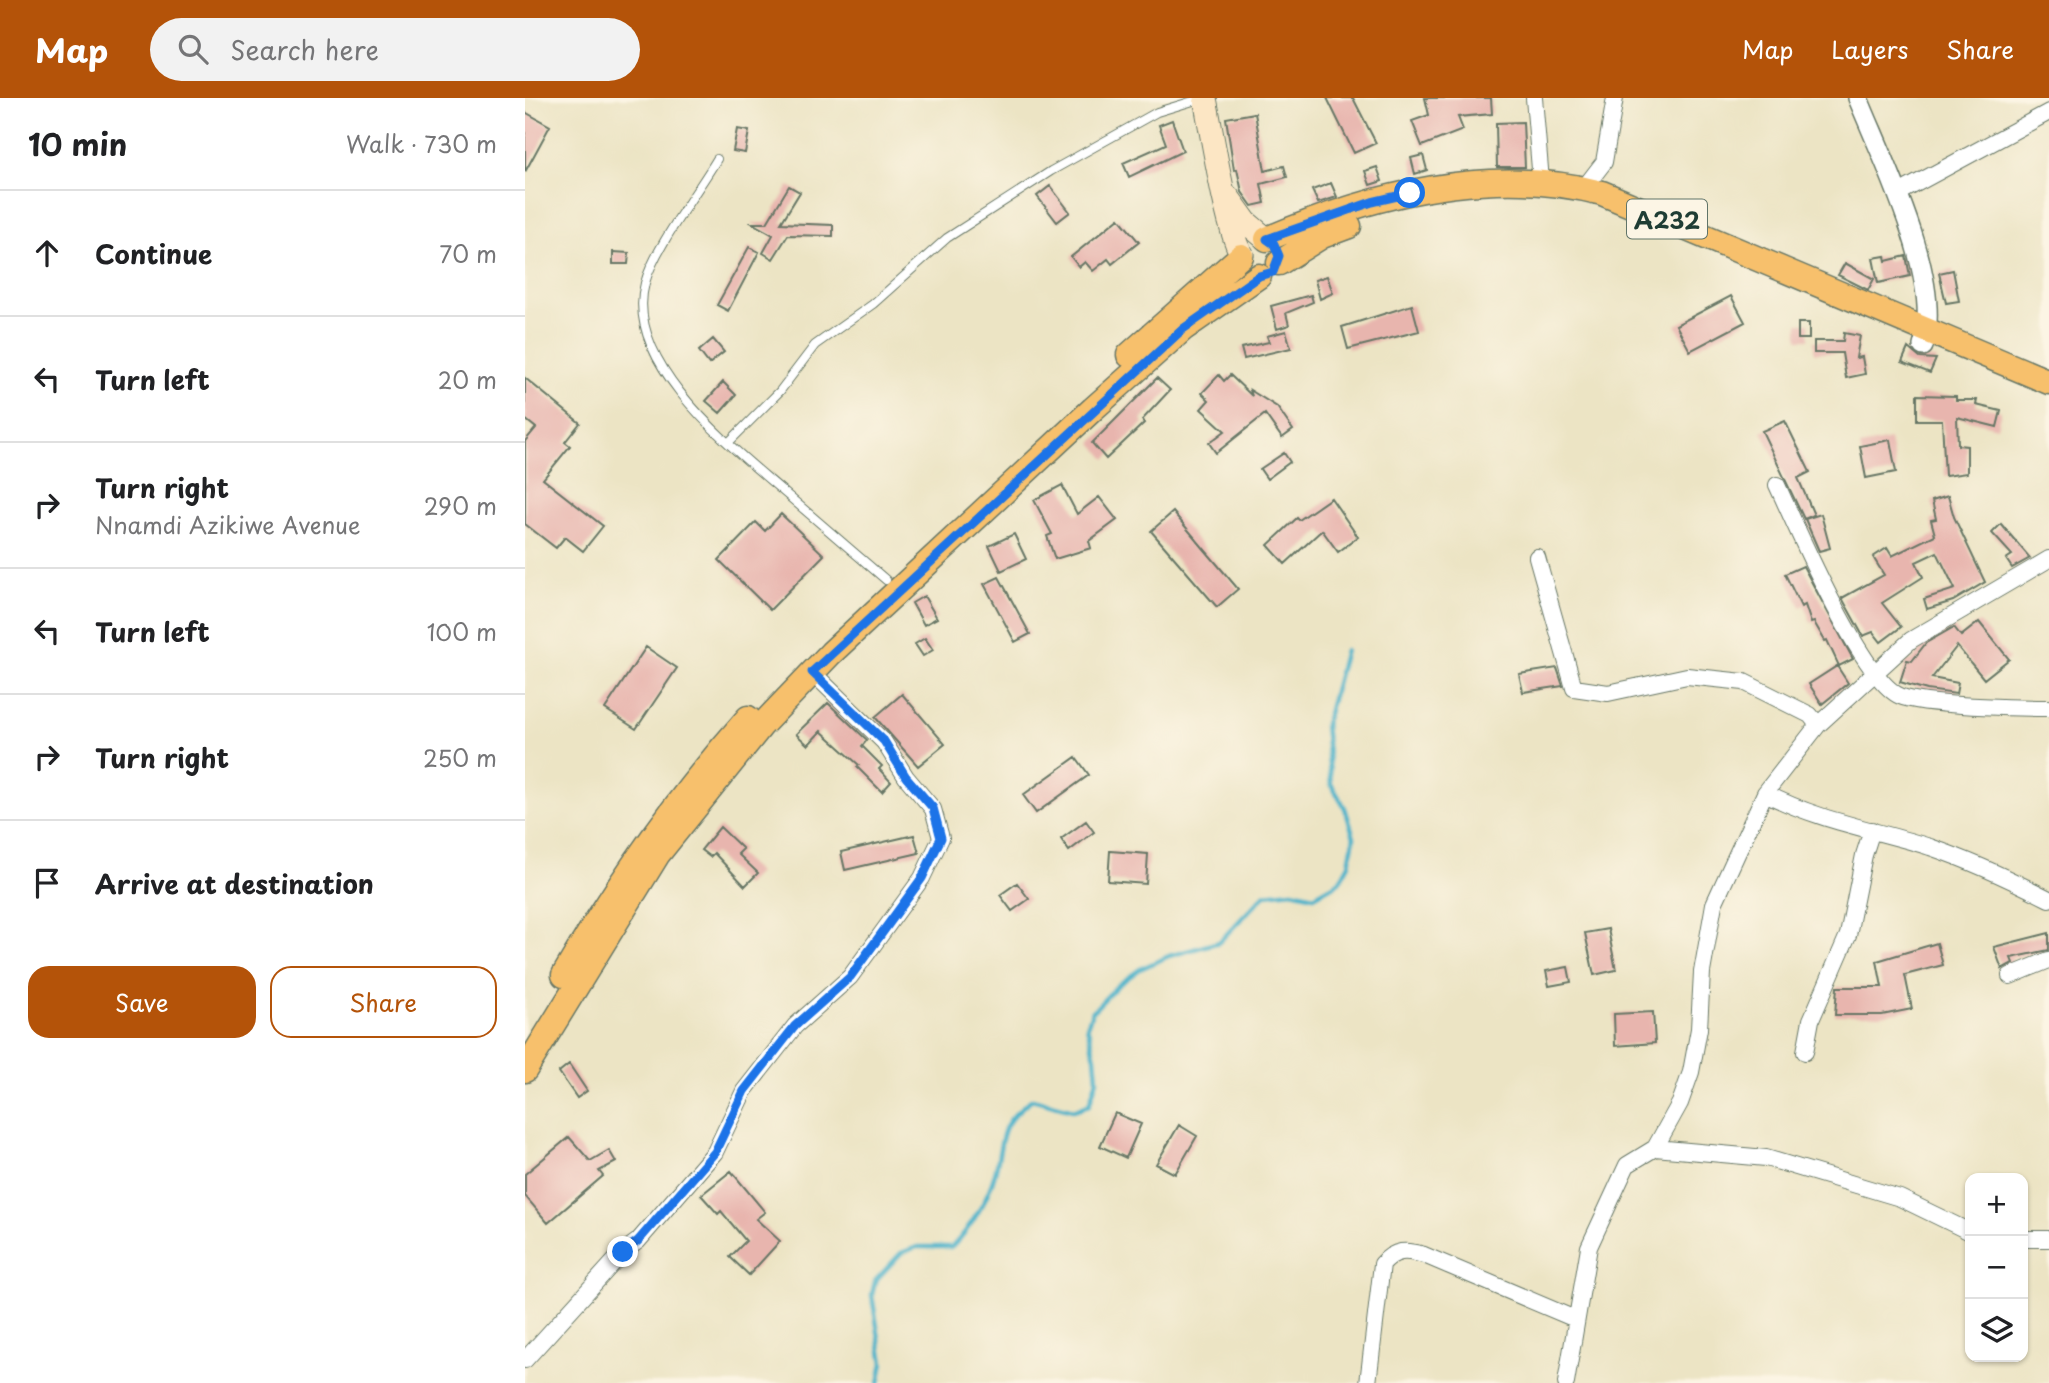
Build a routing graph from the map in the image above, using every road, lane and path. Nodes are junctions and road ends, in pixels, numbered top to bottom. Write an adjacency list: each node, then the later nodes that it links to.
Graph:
1 (1204, 98): 9 (main road); 17 (lane)
2 (1534, 98): 7 (street)
3 (1615, 98): 8 (street)
4 (1862, 100): 10 (street)
5 (2049, 112): 10 (street)
6 (717, 159): 17 (lane)
7 (1541, 181): 8 (main road, A232); 11 (main road, A232)
8 (1584, 188): 14 (main road, A232)
9 (1225, 192): 11 (main road); 12 (main road)
10 (1897, 194): 14 (street)
11 (1266, 239): 12 (main road, A232); 13 (main road)
12 (1242, 255): 13 (main road); 21 (main road, A232)
13 (1269, 270): 14 (main road, A232); 22 (main road, A232)
14 (1925, 339): 15 (main road, A232); 16 (main road, A232)
15 (2049, 382)
16 (2049, 397)
17 (727, 443): 21 (lane)
18 (1777, 485): 23 (street)
19 (1537, 557): 25 (street)
20 (2049, 559): 23 (street)
21 (886, 580): 31 (main road, A232)
22 (812, 672): 33 (main road, A232); 39 (street)
23 (1874, 674): 24 (street); 25 (street)
24 (2049, 708)
25 (1818, 725): 26 (street)
26 (1765, 793): 27 (street); 34 (street)
27 (1872, 830): 28 (street); 32 (street)
28 (2049, 899)
29 (2049, 960): 30 (street)
30 (2010, 976)
31 (525, 1041)
32 (1805, 1052)
33 (525, 1070)
34 (1655, 1148): 35 (street); 38 (street)
35 (1965, 1230)
36 (2028, 1239): 37 (street)
37 (2049, 1239)
38 (1575, 1319): 40 (street); 41 (street)
39 (525, 1360)
40 (1368, 1383)
41 (1566, 1383)

